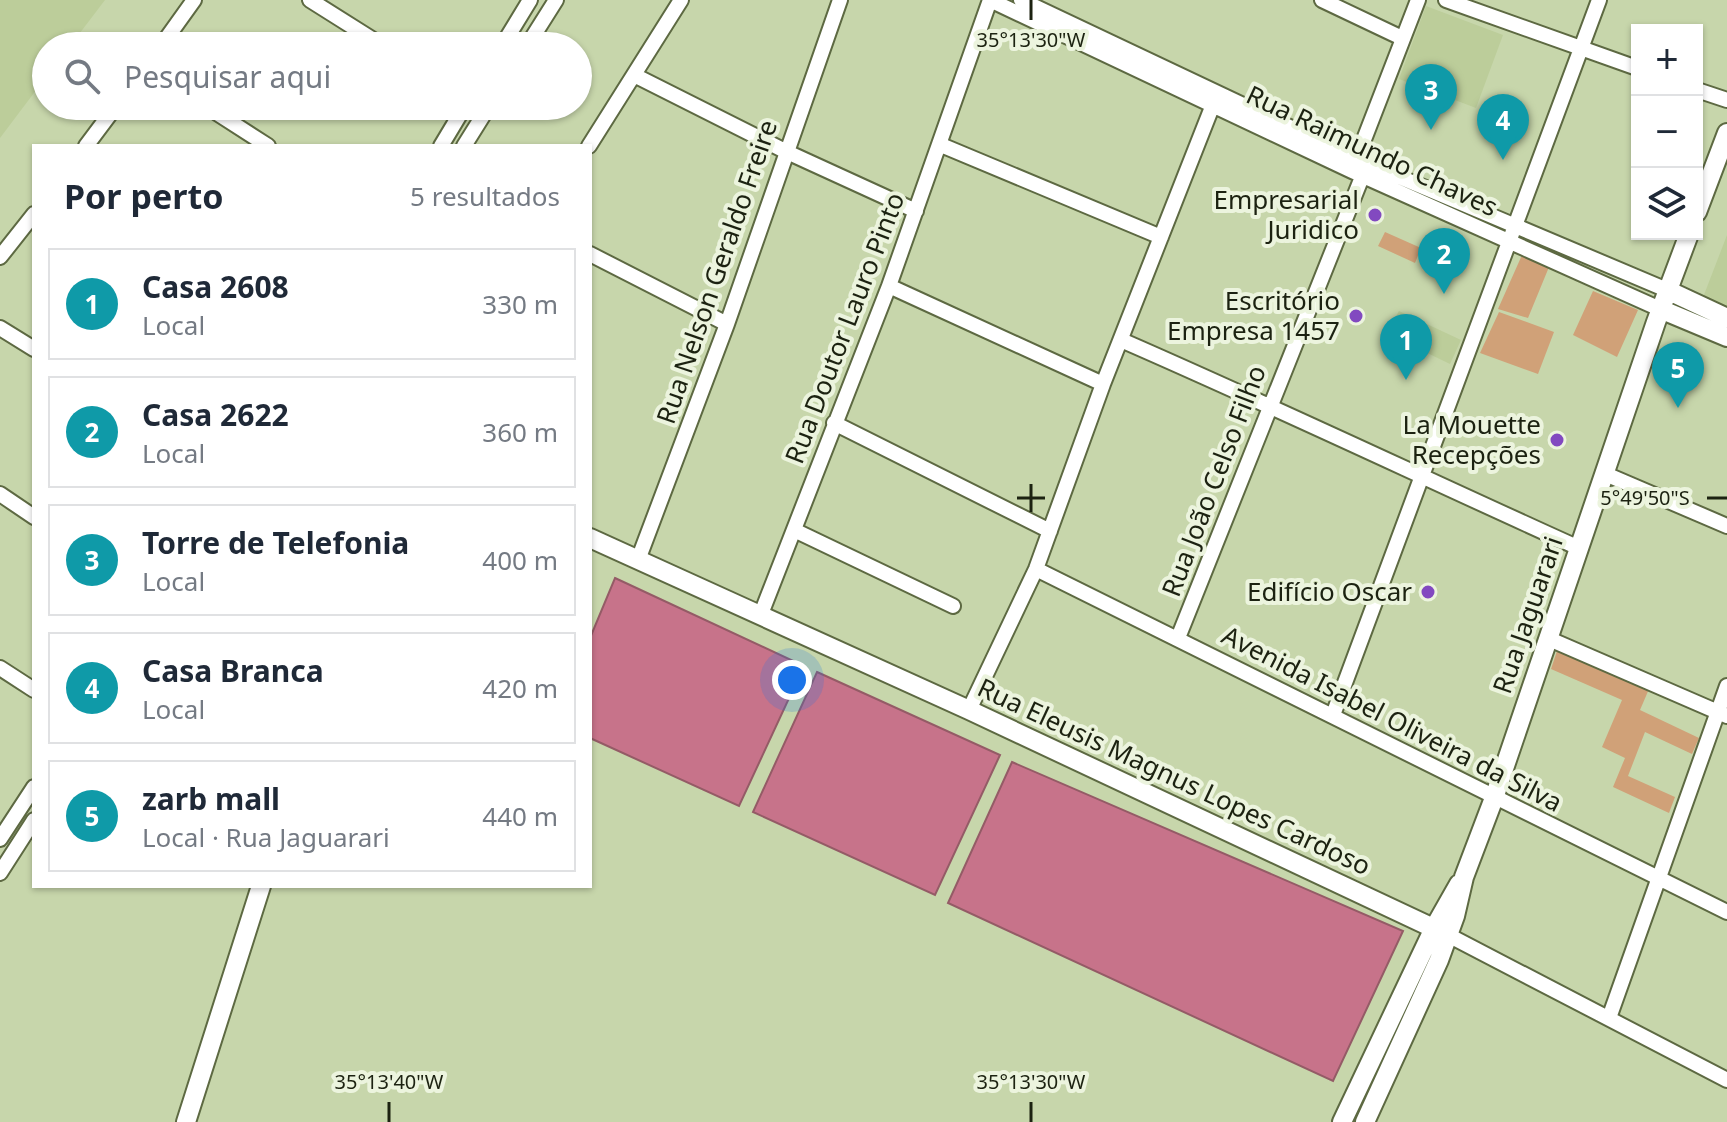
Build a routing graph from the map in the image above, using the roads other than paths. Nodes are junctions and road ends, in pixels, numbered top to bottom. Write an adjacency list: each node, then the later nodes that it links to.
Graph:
1 (194, 0): 13 (street)
2 (310, 0): 14 (street)
3 (530, 0): 15 (street)
4 (556, 0): 16 (street)
5 (681, 0): 20 (street)
6 (840, 0): 35 (street, Rua Nelson Geraldo Freire)
7 (1021, 0): 22 (street, Rua Raimundo Chaves)
8 (1322, 0): 17 (street)
9 (1418, 0): 17 (street, Rua João Celso Filho)
10 (1446, 0): 18 (street)
11 (1599, 0): 18 (street)
12 (996, 1): 22 (street, Rua Raimundo Chaves); 34 (street, Rua Doutor Lauro Pinto)
13 (171, 32)
14 (361, 32)
15 (511, 32)
16 (536, 32)
17 (1402, 38): 36 (street, Rua João Celso Filho)
18 (1581, 48): 19 (street); 40 (street)
19 (1631, 66)
20 (634, 75): 33 (street); 35 (street)
21 (1703, 92): 23 (street)
22 (1215, 99): 36 (street, Rua Raimundo Chaves); 41 (street)
23 (1727, 100)
24 (106, 120): 29 (street)
25 (228, 120): 30 (street)
26 (457, 120): 31 (street)
27 (480, 120): 32 (street)
28 (1727, 133): 37 (main road)
29 (88, 144)
30 (265, 144)
31 (442, 144)
32 (465, 144)
33 (590, 144)
34 (941, 145): 38 (street, Rua Doutor Lauro Pinto); 41 (street)
35 (787, 152): 38 (street); 50 (street, Rua Nelson Geraldo Freire)
36 (1360, 167): 40 (street, Rua Raimundo Chaves); 43 (street, Rua Raimundo Chaves); 56 (street, Rua João Celso Filho)
37 (1703, 196)
38 (916, 211): 46 (street, Rua Doutor Lauro Pinto)
39 (32, 217): 45 (street)
40 (1515, 225): 43 (street); 47 (street, Rua Raimundo Chaves)
41 (1161, 237): 53 (street)
42 (1687, 240): 47 (main road, Rua Jaguarari)
43 (1509, 242): 48 (street, Rua Raimundo Chaves); 59 (street)
44 (592, 255): 50 (street)
45 (0, 257)
46 (889, 286): 55 (street); 57 (street, Rua Doutor Lauro Pinto)
47 (1667, 290): 48 (main road, Rua Jaguarari); 49 (main road, Rua Raimundo Chaves)
48 (1660, 309): 52 (main road, Rua Raimundo Chaves); 58 (main road, Rua Jaguarari)
49 (1727, 318)
50 (727, 324): 67 (street, Rua Nelson Geraldo Freire)
51 (0, 328): 54 (street)
52 (1727, 337)
53 (1121, 340): 55 (street); 56 (street)
54 (32, 348)
55 (1103, 384): 64 (street)
56 (1270, 404): 59 (street); 71 (street, Rua João Celso Filho)
57 (834, 423): 63 (street, Rua Doutor Lauro Pinto); 64 (street)
58 (1603, 473): 62 (street); 66 (main road, Rua Jaguarari)
59 (1421, 477): 66 (street); 78 (street)
60 (0, 494): 61 (street)
61 (32, 516)
62 (1727, 526)
63 (794, 530): 69 (street); 70 (street, Rua Doutor Lauro Pinto)
64 (1050, 531): 68 (street)
65 (592, 539): 67 (main road, Rua Eleusis Magnus Lopes Cardoso)
66 (1579, 548): 72 (main road, Rua Jaguarari)
67 (638, 560): 70 (main road, Rua Eleusis Magnus Lopes Cardoso)
68 (1036, 569): 71 (street, Avenida Isabel Oliveira da Silva); 76 (street)
69 (953, 606)
70 (761, 614): 76 (main road, Rua Eleusis Magnus Lopes Cardoso)
71 (1178, 638): 78 (street, Avenida Isabel Oliveira da Silva)
72 (1547, 638): 77 (street); 80 (main road, Rua Jaguarari)
73 (0, 668): 75 (street)
74 (1727, 686): 77 (street)
75 (32, 689)
76 (969, 710): 87 (main road, Rua Eleusis Magnus Lopes Cardoso)
77 (1723, 714): 84 (street)
78 (1333, 715): 80 (street, Avenida Isabel Oliveira da Silva)
79 (32, 790): 82 (street)
80 (1494, 798): 84 (street, Avenida Isabel Oliveira da Silva); 87 (main road, Rua Jaguarari)
81 (32, 823): 83 (street)
82 (0, 838)
83 (0, 873)
84 (1661, 879): 86 (street, Avenida Isabel Oliveira da Silva); 88 (street)
85 (260, 888): 90 (main road)
86 (1727, 912)
87 (1441, 931): 88 (street, Rua Eleusis Magnus Lopes Cardoso); 91 (main road, Rua Jaguarari); 92 (main road, Rua Jaguarari)
88 (1609, 1018): 89 (street, Rua Eleusis Magnus Lopes Cardoso)
89 (1727, 1080)
90 (186, 1122)
91 (1342, 1122)
92 (1365, 1122)

